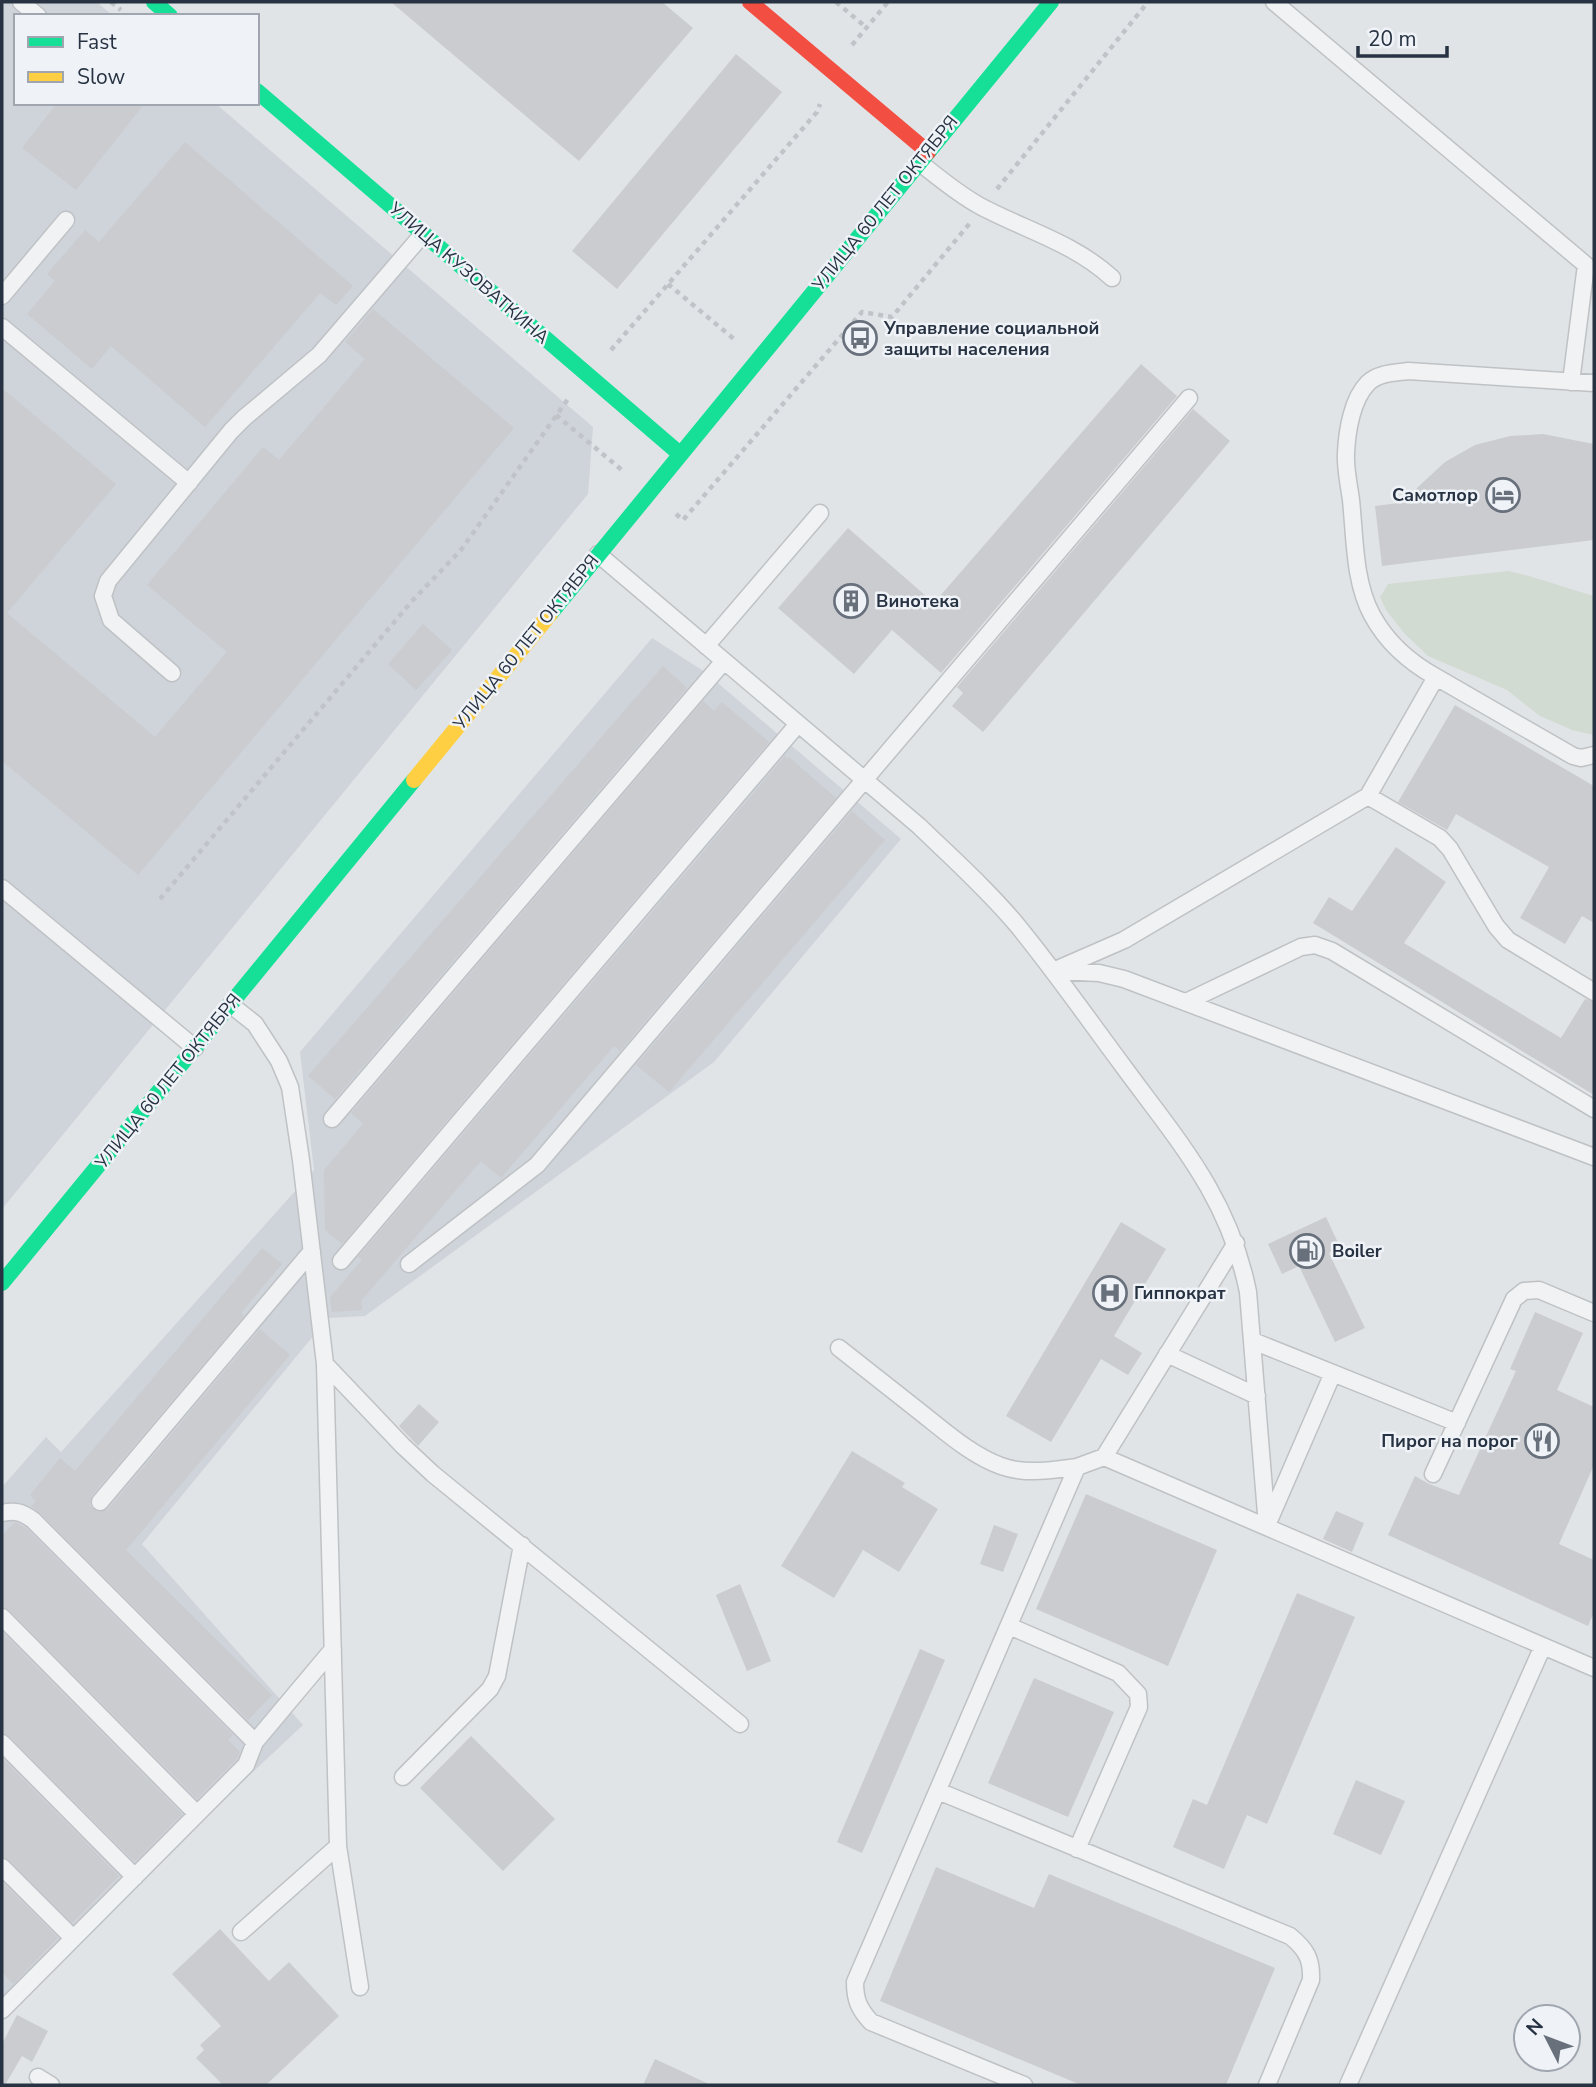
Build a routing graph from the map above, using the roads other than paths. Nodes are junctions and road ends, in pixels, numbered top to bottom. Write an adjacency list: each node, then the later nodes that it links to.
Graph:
1 (21, 2): 6 (lane)
2 (154, 2): 7 (main road)
3 (750, 2): 9 (main road)
4 (1051, 2): 9 (main road, УЛИЦА 60 ЛЕТ ОКТЯБРЯ)
5 (1273, 2): 12 (lane)
6 (36, 14)
7 (168, 14)
8 (259, 93): 11 (main road, УЛИЦА КУЗОВАТКИНА)
9 (924, 157): 13 (lane); 19 (main road, УЛИЦА 60 ЛЕТ ОКТЯБРЯ)
10 (66, 220): 14 (lane)
11 (423, 233): 19 (main road, УЛИЦА КУЗОВАТКИНА); 20 (lane)
12 (1590, 268): 16 (lane)
13 (1112, 278)
14 (2, 296)
15 (2, 327): 20 (lane)
16 (1571, 382): 17 (lane); 26 (lane)
17 (1594, 383)
18 (1189, 398): 29 (lane)
19 (680, 454): 22 (main road, УЛИЦА 60 ЛЕТ ОКТЯБРЯ)
20 (189, 483): 25 (lane)
21 (820, 513): 23 (lane)
22 (598, 554): 23 (lane); 35 (main road, УЛИЦА 60 ЛЕТ ОКТЯБРЯ)
23 (706, 646): 24 (lane)
24 (724, 661): 27 (lane); 38 (lane)
25 (172, 673)
26 (1436, 677): 28 (lane); 30 (lane)
27 (798, 724): 29 (lane); 42 (lane)
28 (1594, 755)
29 (866, 781): 32 (lane); 43 (lane)
30 (1368, 796): 32 (lane); 33 (lane)
31 (2, 888): 36 (lane)
32 (1053, 971): 34 (lane); 40 (lane)
33 (1594, 992)
34 (1186, 1002): 37 (lane); 39 (lane)
35 (231, 1005): 36 (main road, УЛИЦА 60 ЛЕТ ОКТЯБРЯ); 41 (lane)
36 (195, 1048): 44 (main road, УЛИЦА 60 ЛЕТ ОКТЯБРЯ)
37 (1594, 1109)
38 (332, 1119)
39 (1594, 1157)
40 (1236, 1242): 46 (lane); 48 (lane)
41 (312, 1251): 49 (lane); 56 (lane)
42 (341, 1261)
43 (409, 1264)
44 (2, 1283)
45 (1594, 1313): 52 (lane)
46 (1253, 1341): 50 (lane); 51 (lane)
47 (839, 1348): 54 (lane)
48 (1167, 1354): 51 (lane); 53 (lane)
49 (325, 1364): 59 (lane); 63 (lane)
50 (1333, 1373): 52 (lane); 58 (lane)
51 (1257, 1396): 58 (lane)
52 (1457, 1423): 55 (lane)
53 (1104, 1457): 54 (lane); 58 (lane)
54 (1077, 1468): 61 (lane)
55 (1433, 1474)
56 (100, 1502)
57 (2, 1513): 66 (lane)
58 (1267, 1526): 62 (lane)
59 (522, 1545): 65 (lane); 68 (lane)
60 (2, 1617): 70 (lane)
61 (1009, 1626): 69 (lane); 72 (lane)
62 (1543, 1646): 64 (lane); 81 (lane)
63 (333, 1649): 66 (lane); 71 (lane)
64 (1594, 1668)
65 (740, 1724)
66 (254, 1742): 70 (lane)
67 (2, 1743): 74 (lane)
68 (404, 1777)
69 (938, 1791): 72 (lane); 79 (lane)
70 (197, 1814): 74 (lane)
71 (338, 1846): 75 (lane); 77 (lane)
72 (1077, 1849): 80 (lane)
73 (2, 1867): 76 (lane)
74 (135, 1877): 76 (lane)
75 (241, 1932)
76 (73, 1938): 78 (lane)
77 (360, 1987)
78 (4, 2002)
79 (1024, 2085)
80 (1267, 2085)
81 (1348, 2085)

